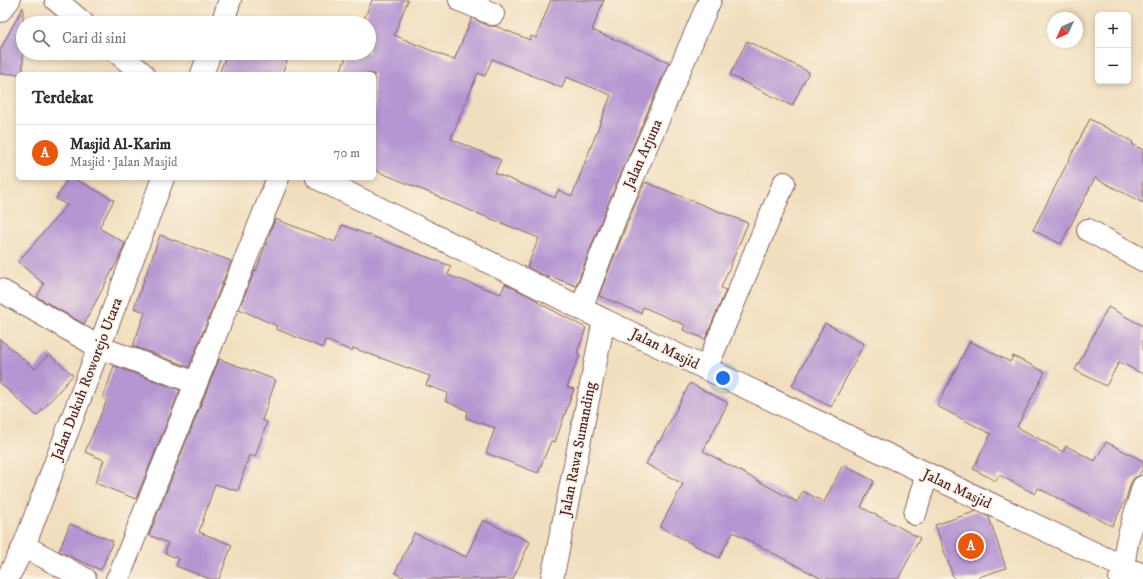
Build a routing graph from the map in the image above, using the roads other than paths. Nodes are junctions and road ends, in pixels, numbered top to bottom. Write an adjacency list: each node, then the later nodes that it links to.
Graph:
1 (10, 0): 6 (street)
2 (56, 0): 8 (street)
3 (230, 0): 9 (street)
4 (460, 0): 7 (street)
5 (710, 0): 21 (street, Jalan Arjuna)
6 (0, 11)
7 (493, 14)
8 (75, 16)
9 (224, 16)
10 (126, 60): 12 (street)
11 (207, 60): 13 (street)
12 (141, 72)
13 (203, 72)
14 (162, 180): 23 (street, Jalan Dukuh Roworejo Utara)
15 (277, 180): 25 (street)
16 (321, 180): 21 (street, Jalan Masjid)
17 (784, 183): 24 (street)
18 (1088, 230): 19 (street)
19 (1143, 260)
20 (0, 290): 23 (street)
21 (581, 309): 22 (street, Jalan Masjid)
22 (604, 320): 24 (street, Jalan Masjid); 35 (street, Jalan Rawa Sumanding)
23 (99, 347): 25 (street); 29 (street, Jalan Dukuh Roworejo Utara)
24 (706, 369): 26 (street, Jalan Masjid)
25 (196, 383): 34 (street)
26 (927, 474): 28 (street); 31 (street, Jalan Masjid)
27 (1143, 487): 31 (street)
28 (915, 514)
29 (24, 546): 32 (street, Jalan Dukuh Roworejo Utara); 33 (street)
30 (0, 574): 32 (street)
31 (1129, 574)
32 (7, 579)
33 (84, 579)
34 (117, 579)
35 (552, 579)

